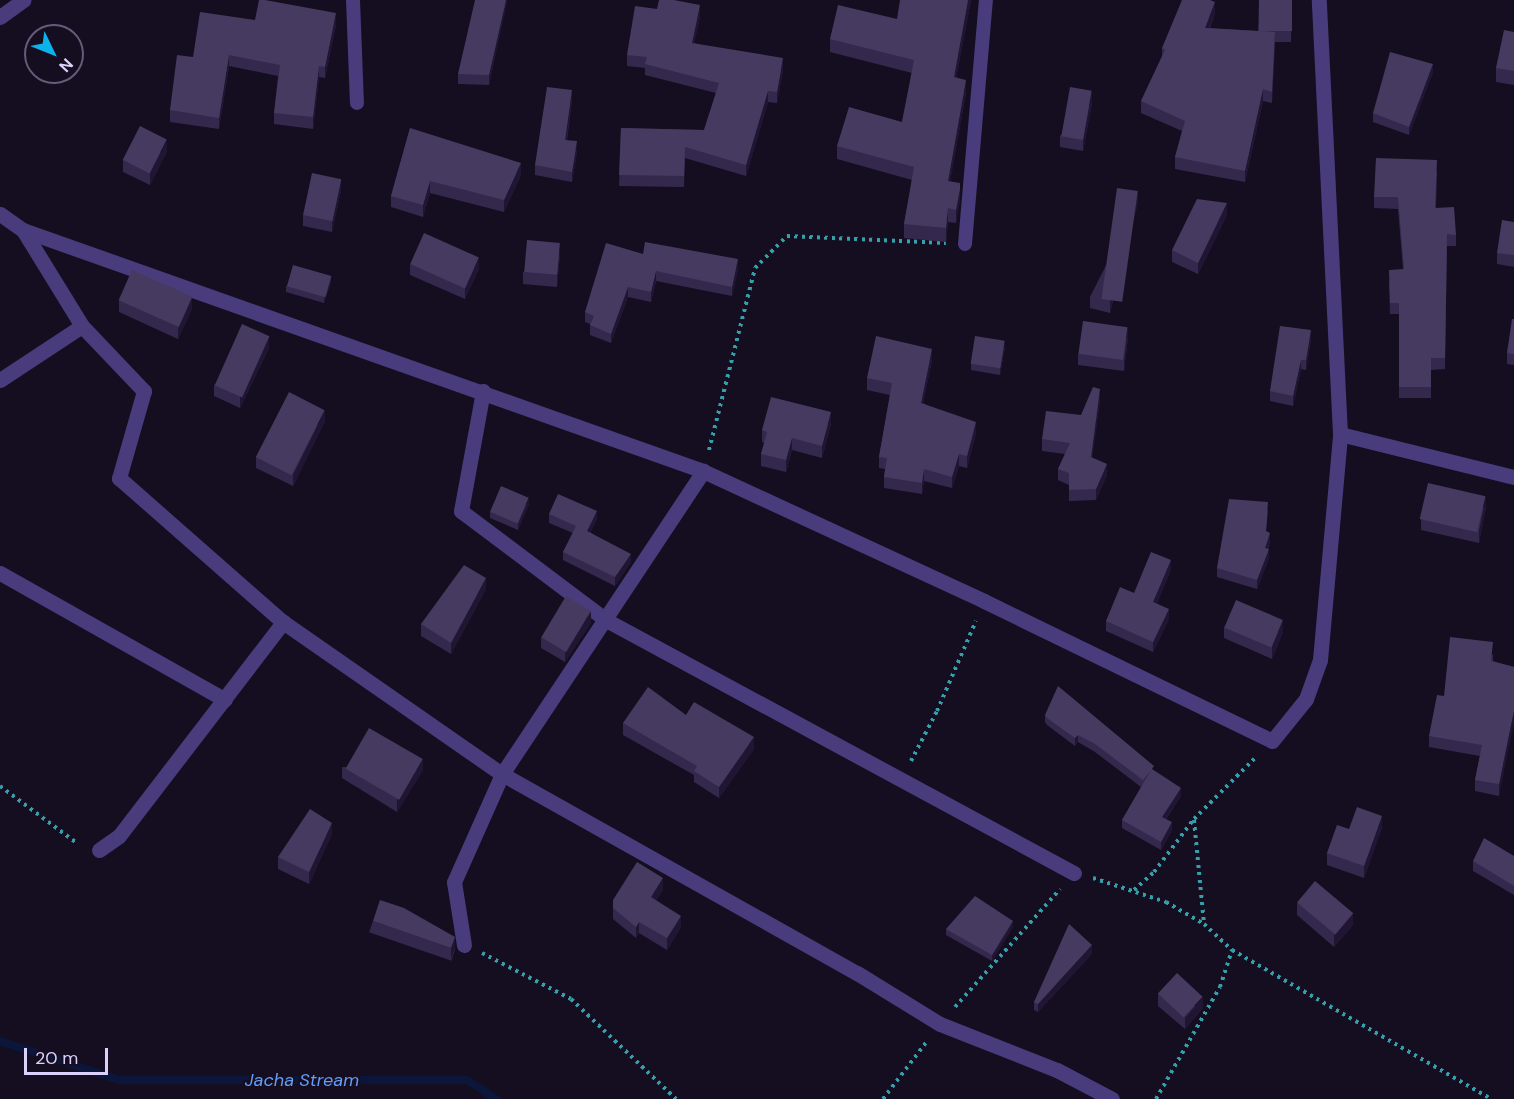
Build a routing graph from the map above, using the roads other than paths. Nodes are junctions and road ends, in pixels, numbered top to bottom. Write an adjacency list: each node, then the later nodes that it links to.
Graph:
1 (23, 0): 5 (street)
2 (353, 0): 6 (lane)
3 (986, 0): 9 (lane)
4 (1319, 0): 13 (street)
5 (0, 18)
6 (357, 103)
7 (0, 214): 8 (street)
8 (23, 230): 10 (street); 12 (street)
9 (965, 244)
10 (82, 326): 11 (street); 18 (street)
11 (0, 380)
12 (483, 392): 14 (street); 17 (street)
13 (1340, 434): 14 (street); 15 (street)
14 (703, 471): 17 (street)
15 (1514, 477)
16 (0, 573): 19 (street)
17 (606, 620): 20 (street); 22 (street)
18 (283, 622): 19 (street); 20 (street)
19 (225, 700): 21 (street)
20 (502, 774): 23 (street); 24 (street)
21 (99, 850)
22 (1074, 873)
23 (464, 945)
24 (1112, 1099)

